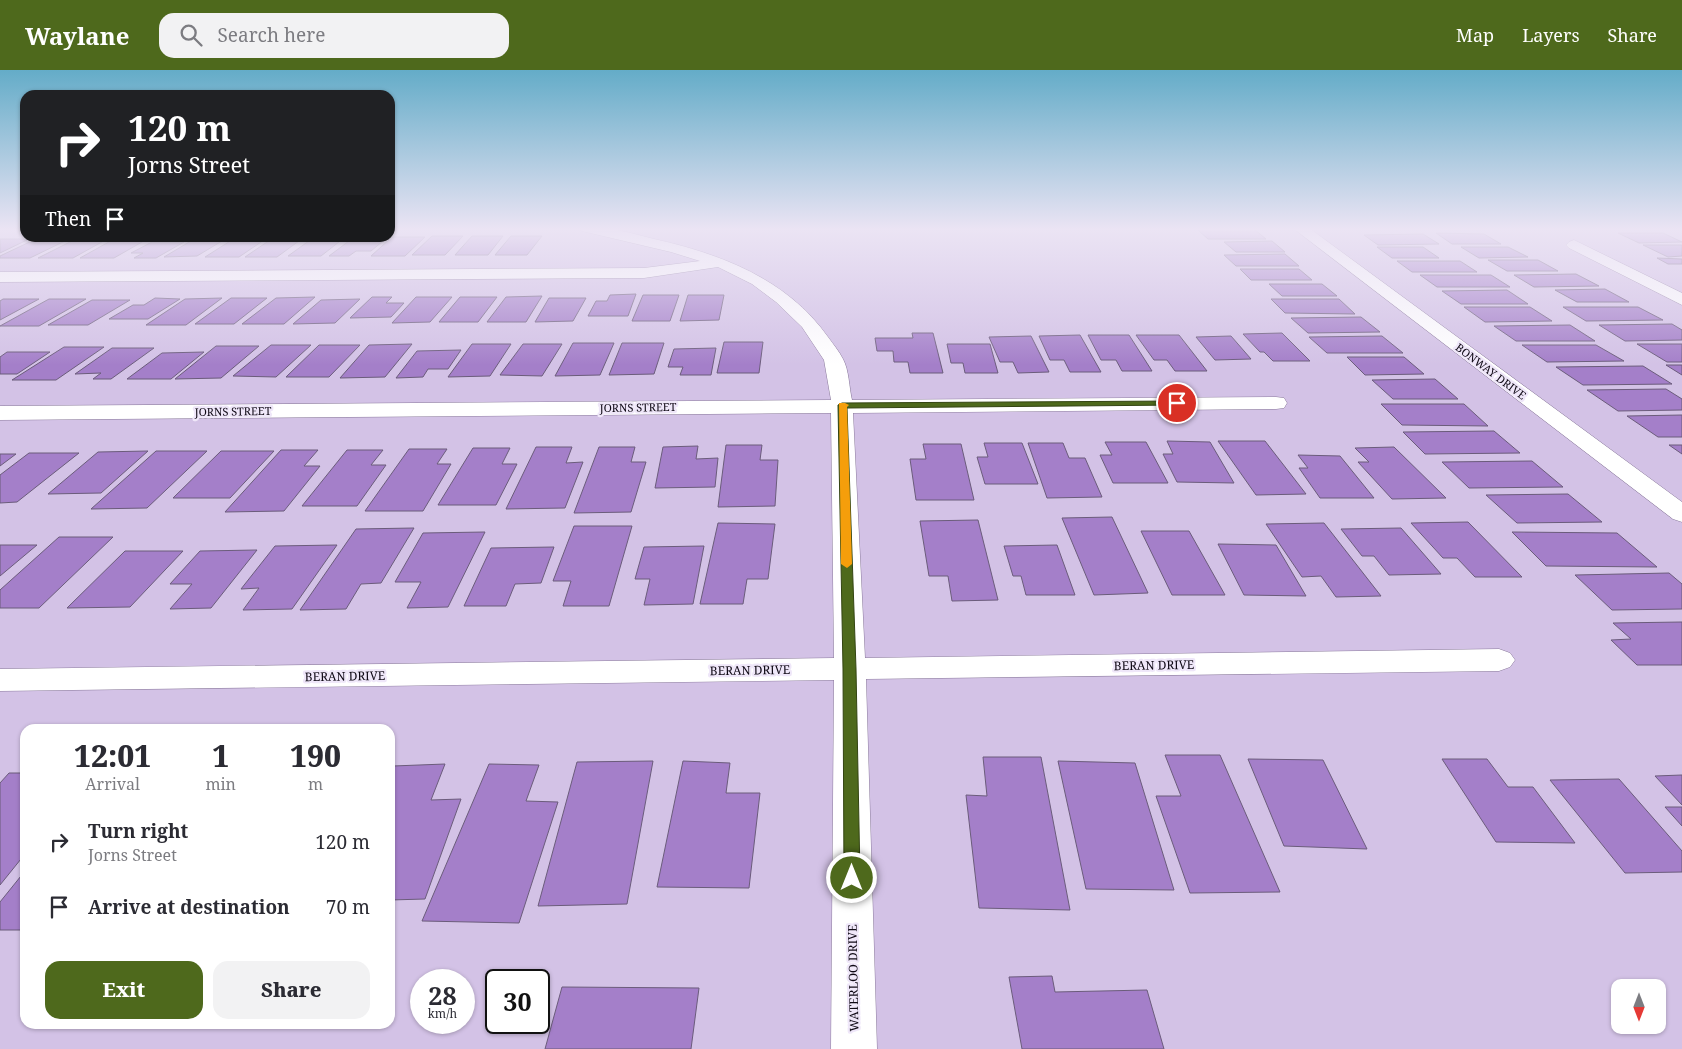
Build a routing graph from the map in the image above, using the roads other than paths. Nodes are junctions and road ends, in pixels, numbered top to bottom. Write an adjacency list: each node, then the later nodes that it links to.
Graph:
1 (533, 274): 5 (street)
2 (743, 274): 8 (street, WATERLOO DRIVE)
3 (1361, 274): 10 (street, BONWAY DRIVE)
4 (1630, 274): 6 (street)
5 (0, 277)
6 (1682, 300)
7 (1276, 403): 8 (street, JORNS STREET)
8 (842, 405): 9 (street, JORNS STREET); 12 (street, WATERLOO DRIVE)
9 (0, 413)
10 (1682, 514)
11 (1499, 660): 12 (street, BERAN DRIVE)
12 (850, 669): 13 (street, BERAN DRIVE); 14 (street, WATERLOO DRIVE)
13 (0, 680)
14 (854, 1049)

